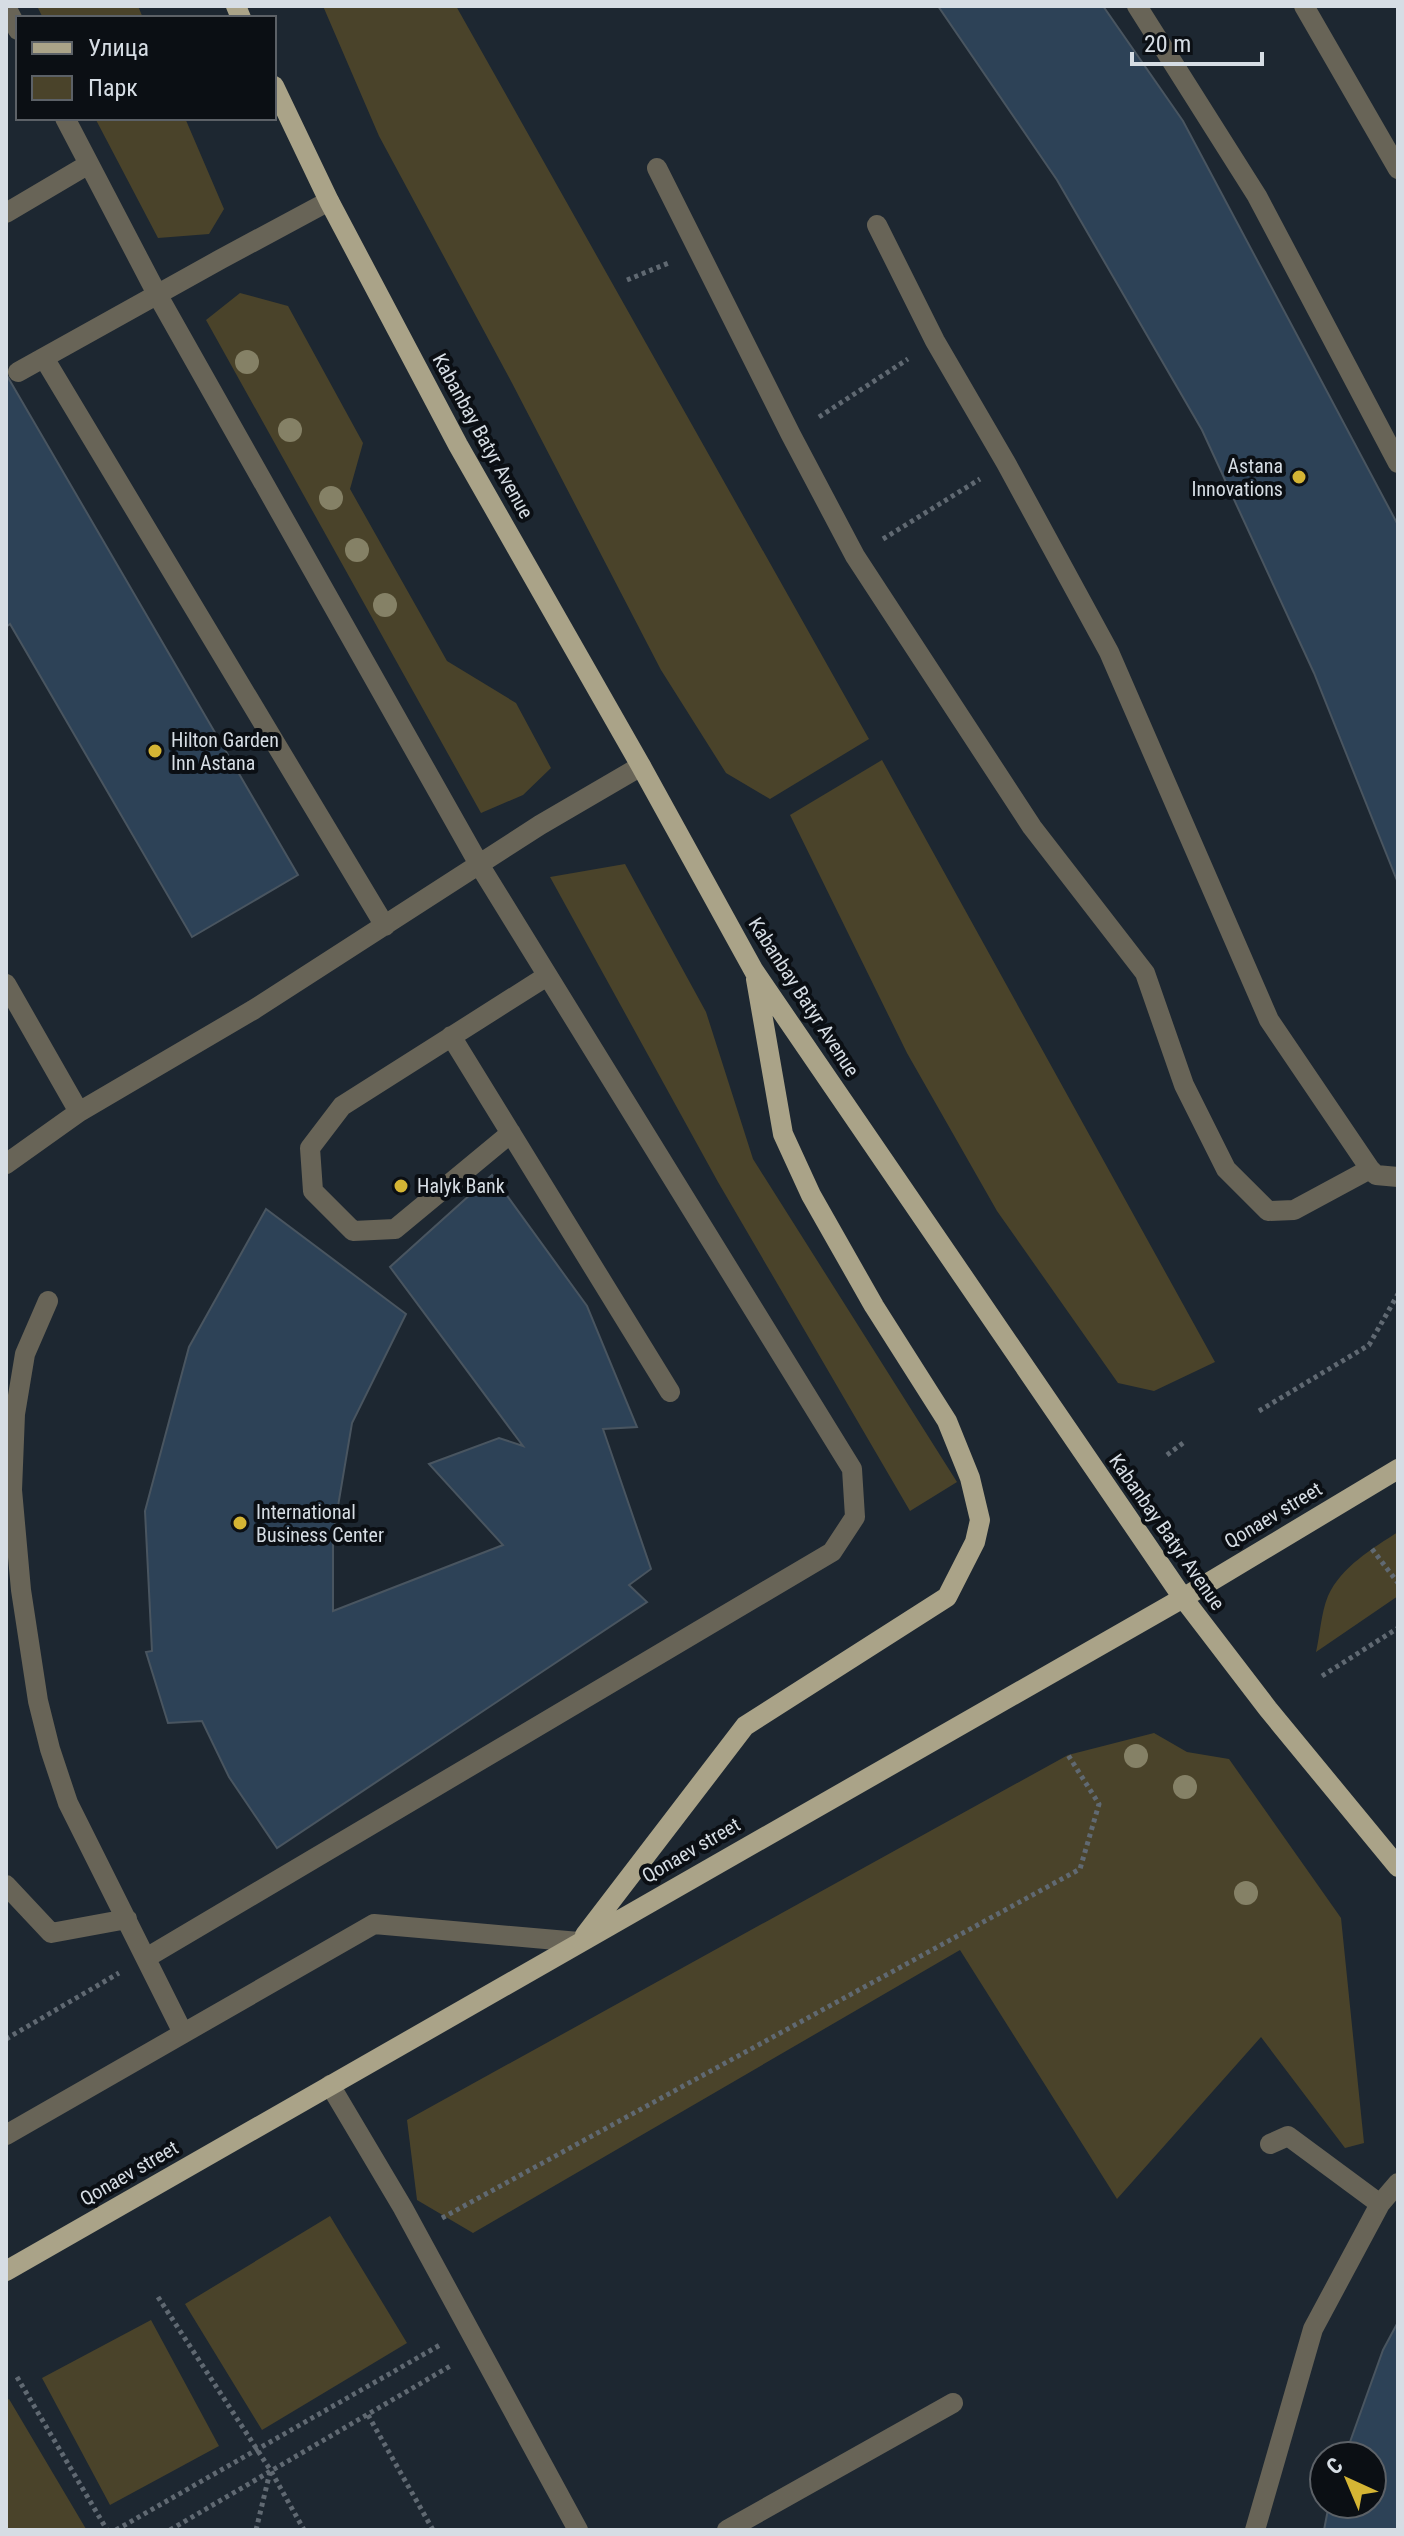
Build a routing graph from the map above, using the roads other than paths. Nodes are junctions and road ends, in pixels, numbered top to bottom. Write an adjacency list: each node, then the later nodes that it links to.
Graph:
1 (1137, 6): 16 (lane)
2 (1304, 6): 9 (lane)
3 (6, 7): 4 (lane)
4 (16, 26)
5 (276, 90): 10 (main road, Kabanbay Batyr Avenue)
6 (66, 120): 7 (lane)
7 (89, 164): 11 (lane); 13 (lane)
8 (657, 168): 27 (lane)
9 (1398, 169)
10 (329, 201): 13 (lane); 17 (main road, Kabanbay Batyr Avenue)
11 (6, 213)
12 (877, 225): 27 (lane)
13 (157, 294): 14 (lane); 18 (lane)
14 (44, 358): 15 (lane); 19 (lane)
15 (18, 372)
16 (1398, 463)
17 (641, 766): 18 (lane); 20 (main road, Kabanbay Batyr Avenue)
18 (480, 866): 19 (lane); 21 (lane)
19 (385, 926): 24 (lane)
20 (754, 971): 32 (main road, Kabanbay Batyr Avenue); 36 (main road)
21 (547, 976): 23 (lane); 37 (lane)
22 (6, 984): 24 (lane)
23 (451, 1036): 25 (lane); 25 (lane)
24 (79, 1112): 26 (lane)
25 (511, 1133): 30 (lane)
26 (9, 1154)
27 (1370, 1169): 28 (lane)
28 (1398, 1177)
29 (48, 1301): 35 (lane)
30 (670, 1392)
31 (1398, 1469): 32 (main road, Qonaev street)
32 (1183, 1598): 33 (main road, Kabanbay Batyr Avenue); 36 (main road, Qonaev street)
33 (1398, 1867)
34 (6, 1885): 35 (lane)
35 (127, 1919): 37 (lane)
36 (579, 1942): 38 (lane); 39 (main road, Qonaev street)
37 (146, 1958): 38 (lane)
38 (183, 2033): 40 (lane)
39 (330, 2085): 44 (main road, Qonaev street); 46 (lane)
40 (6, 2135)
41 (1270, 2144): 43 (lane)
42 (1398, 2183): 43 (lane)
43 (1380, 2204): 48 (lane)
44 (6, 2271)
45 (953, 2403): 47 (lane)
46 (578, 2530)
47 (727, 2530)
48 (1255, 2530)

